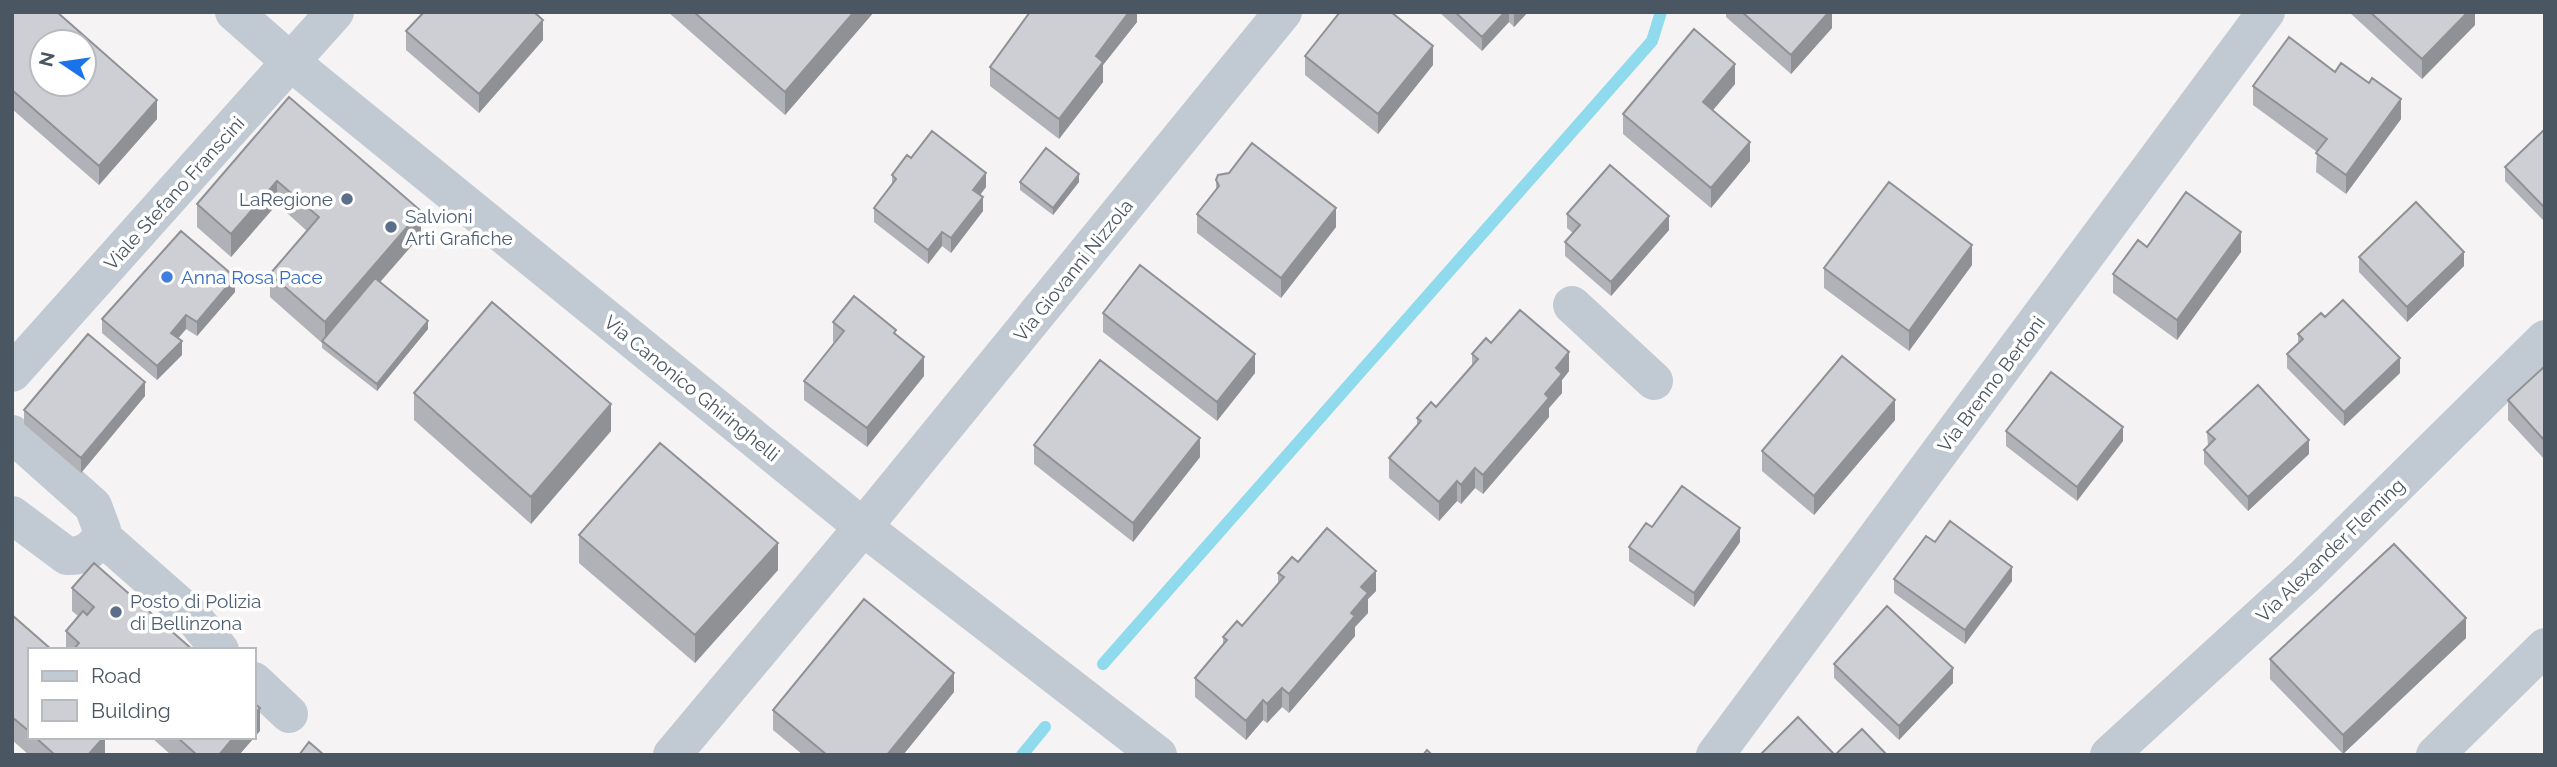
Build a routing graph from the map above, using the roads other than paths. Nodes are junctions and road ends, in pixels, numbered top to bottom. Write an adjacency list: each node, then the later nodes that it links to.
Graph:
1 (234, 12): 5 (street, Via Canonico Ghiringhelli)
2 (335, 12): 5 (street, Viale Stefano Franscini)
3 (1283, 12): 12 (street, Via Giovanni Nizzola)
4 (2266, 12): 20 (street, Via Brenno Bertoni)
5 (292, 63): 8 (street, Viale Stefano Franscini); 12 (street, Via Canonico Ghiringhelli)
6 (1572, 305): 9 (street)
7 (2545, 339): 21 (street, Via Alexander Fleming)
8 (12, 373)
9 (1654, 381)
10 (12, 434): 13 (street)
11 (12, 515): 13 (street)
12 (863, 527): 18 (street, Via Giovanni Nizzola); 19 (street, Via Canonico Ghiringhelli)
13 (101, 536): 14 (street)
14 (218, 648)
15 (2545, 648): 22 (street)
16 (256, 683): 17 (street)
17 (289, 714)
18 (672, 755)
19 (1158, 755)
20 (1715, 755)
21 (2109, 755)
22 (2435, 755)

